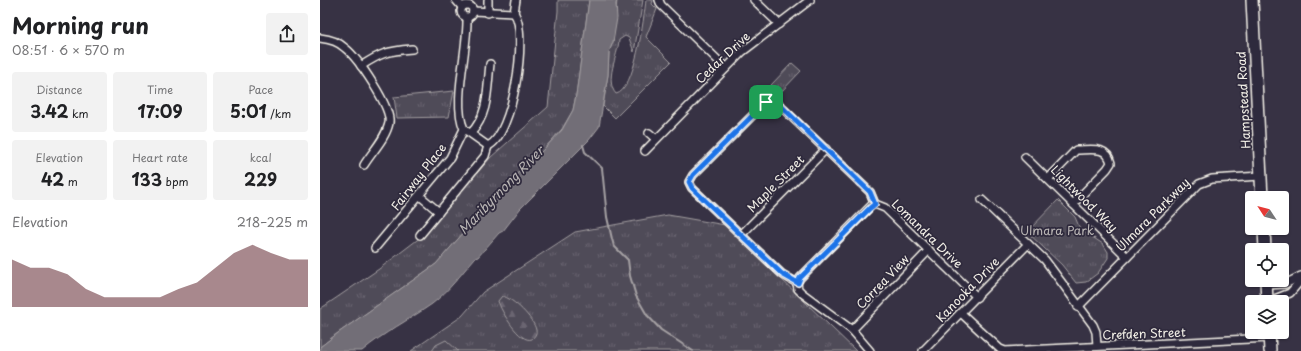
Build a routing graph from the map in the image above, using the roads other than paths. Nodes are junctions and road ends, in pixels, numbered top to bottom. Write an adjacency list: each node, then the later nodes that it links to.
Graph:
1 (456, 0): 8 (street)
2 (488, 0): 10 (street)
3 (516, 0): 11 (street)
4 (659, 0): 18 (street)
5 (754, 0): 13 (street)
6 (810, 0): 13 (street, Cedar Drive)
7 (1252, 0): 28 (main road, Hampstead Road)
8 (462, 7): 9 (street); 12 (street)
9 (473, 11): 10 (street); 12 (street)
10 (488, 13): 11 (street)
11 (514, 13): 23 (street)
12 (466, 18): 19 (street)
13 (779, 24): 18 (street, Cedar Drive)
14 (320, 38): 17 (street)
15 (412, 49): 17 (street)
16 (490, 64): 20 (street)
17 (361, 66): 27 (street)
18 (726, 68): 22 (street, Cedar Drive)
19 (464, 129): 20 (street); 31 (street, Fairway Place)
20 (471, 133): 23 (street)
21 (649, 133): 22 (street)
22 (656, 139): 25 (street, Cedar Drive)
23 (488, 146): 35 (street)
24 (826, 149): 33 (street); 37 (street, Maple Street); 37 (street)
25 (645, 151)
26 (1025, 157): 29 (street, Lightwood Way)
27 (364, 165)
28 (1261, 176): 30 (main road, Hampstead Road); 41 (street, Ulmara Parkway)
29 (1048, 179): 34 (street, Lightwood Way); 34 (street)
30 (1262, 191)
31 (420, 196): 35 (street); 39 (street, Fairway Place)
32 (982, 200): 38 (street)
33 (875, 204): 40 (street, Lomandra Drive); 45 (street, Lomandra Drive)
34 (1073, 204): 41 (street, Lightwood Way)
35 (439, 212): 36 (street)
36 (420, 235)
37 (741, 235): 45 (street)
38 (1028, 244): 47 (street, Kanooka Drive); 48 (street)
39 (376, 248)
40 (929, 250): 47 (street, Lomandra Drive); 50 (street, Correa View)
41 (1127, 257): 48 (street, Ulmara Parkway)
42 (1301, 276): 44 (street)
43 (1301, 280): 46 (street)
44 (1289, 282)
45 (798, 283): 50 (street)
46 (1285, 295)
47 (977, 296): 49 (street, Kanooka Drive)
48 (1078, 307): 53 (street)
49 (961, 313): 54 (street, Crefden Street); 56 (street, Kanooka Drive)
50 (852, 330): 55 (street)
51 (1245, 338): 53 (street, Crefden Street)
52 (1269, 339): 57 (main road)
53 (1097, 346): 54 (street, Crefden Street)
54 (1036, 350)
55 (870, 351)
56 (923, 351)
57 (1270, 351)

